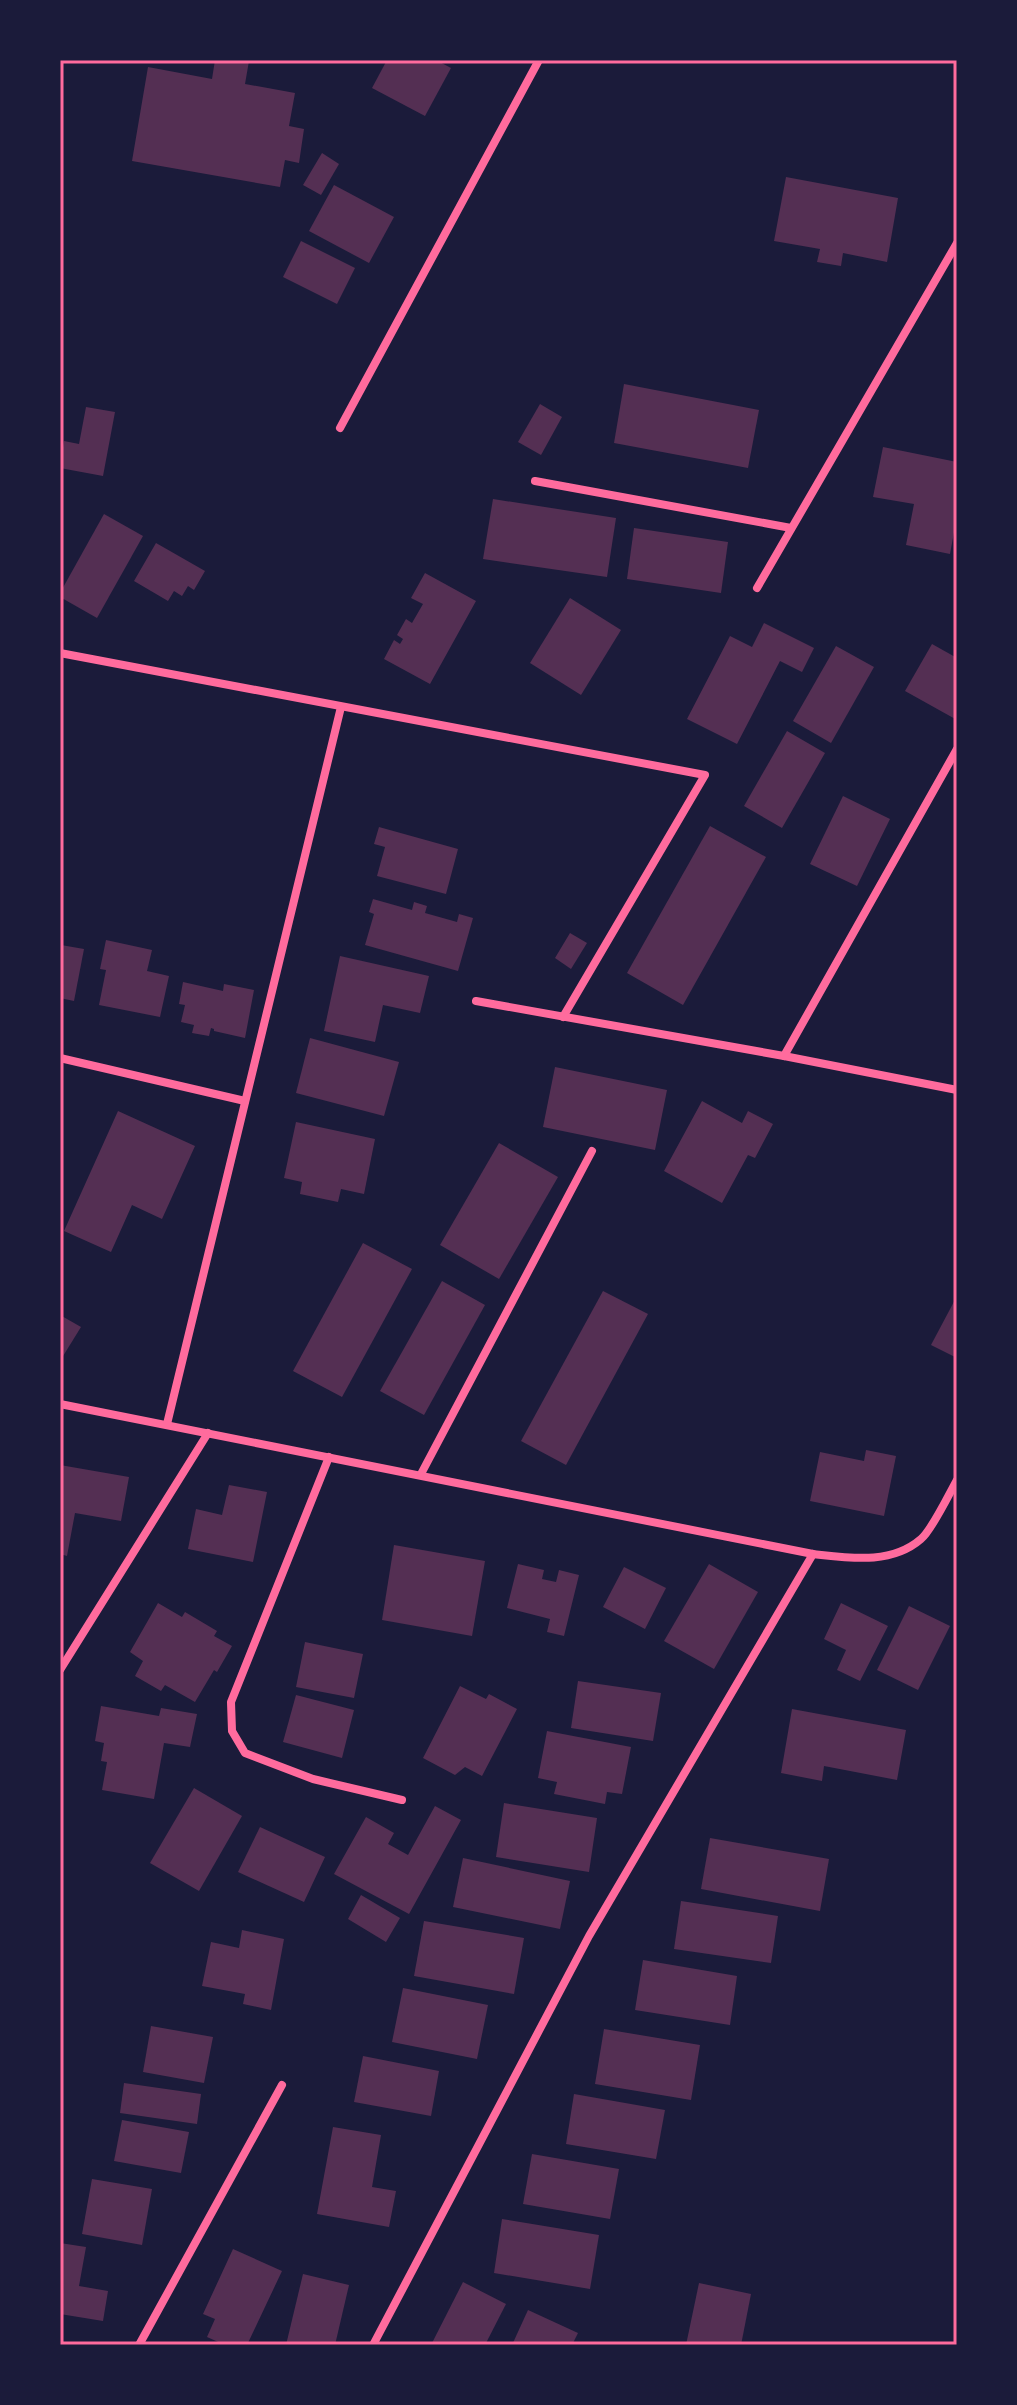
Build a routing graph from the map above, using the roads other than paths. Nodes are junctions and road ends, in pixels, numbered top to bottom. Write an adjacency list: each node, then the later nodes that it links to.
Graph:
1 (539, 60): 3 (street)
2 (957, 243): 5 (street)
3 (340, 428)
4 (535, 481): 5 (street)
5 (791, 528): 6 (street)
6 (757, 588)
7 (60, 653): 8 (street)
8 (341, 707): 11 (street); 15 (street)
9 (957, 749): 12 (street)
10 (476, 1001): 11 (street)
11 (563, 1017): 12 (street)
12 (784, 1056): 14 (street)
13 (60, 1058): 15 (street)
14 (957, 1090)
15 (245, 1101): 18 (street)
16 (592, 1151): 21 (street)
17 (60, 1404): 18 (street)
18 (167, 1424): 19 (street)
19 (208, 1433): 20 (street); 24 (street)
20 (329, 1457): 21 (street); 25 (street)
21 (421, 1474): 23 (street)
22 (957, 1480): 23 (street)
23 (813, 1554): 28 (street)
24 (60, 1670)
25 (402, 1800)
26 (282, 2085): 27 (street)
27 (139, 2345)
28 (373, 2345)

